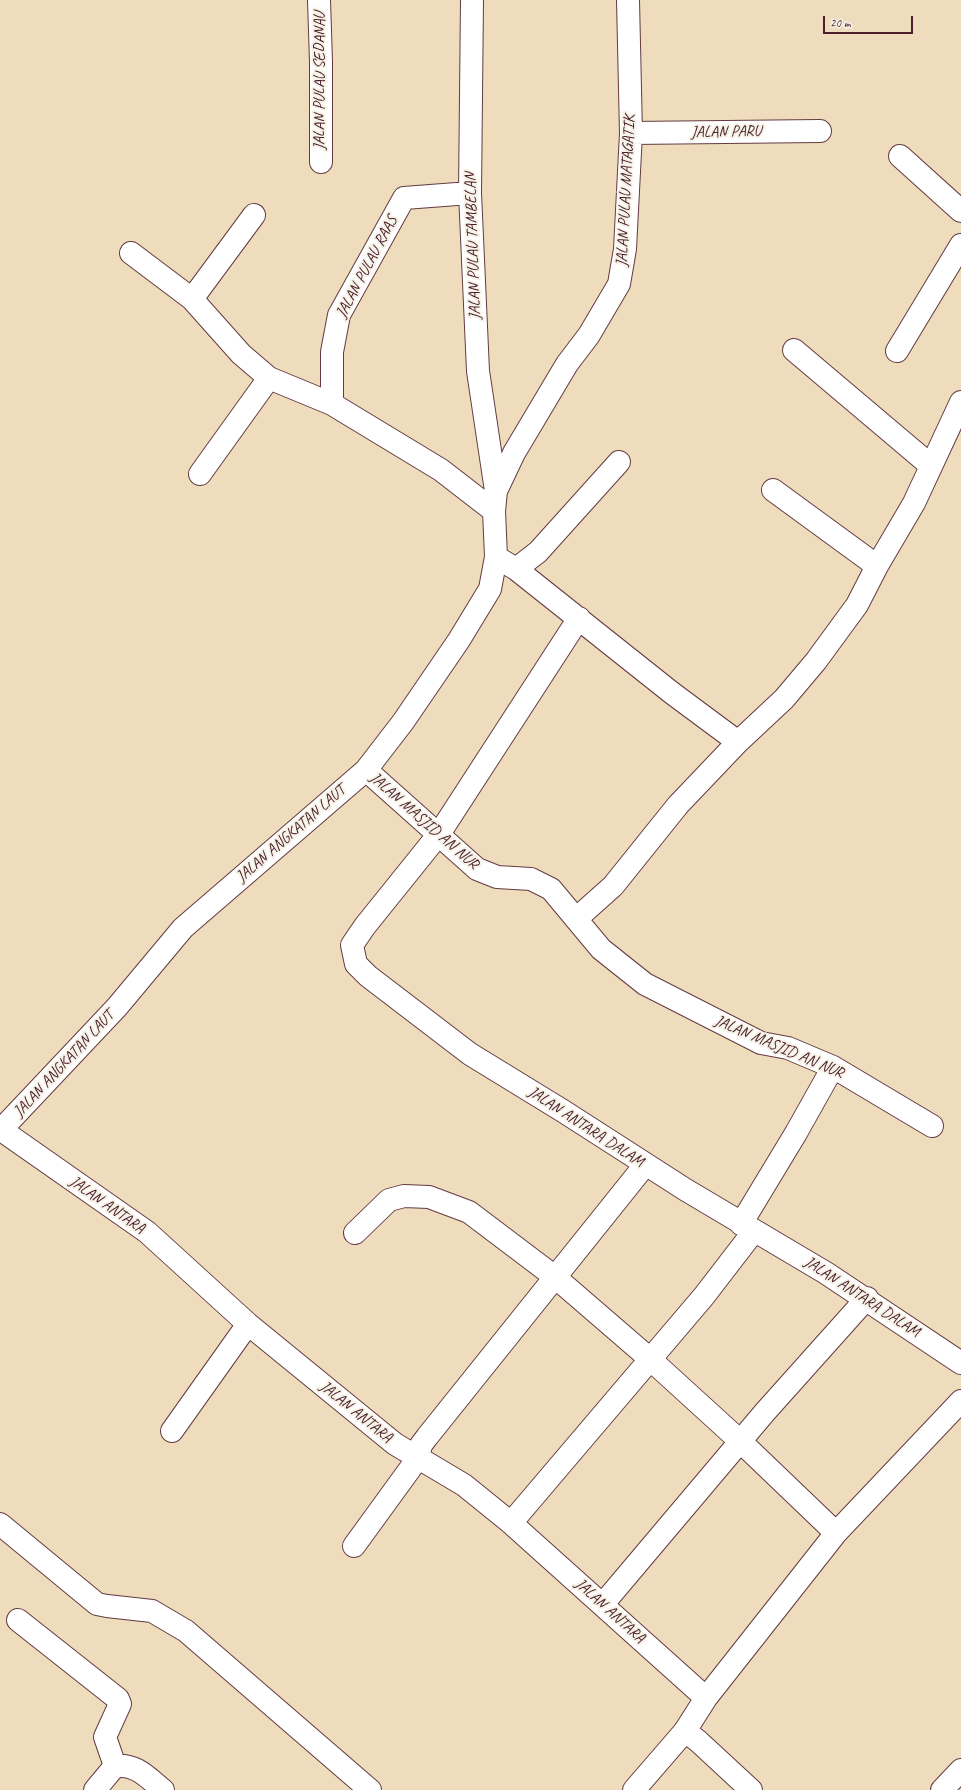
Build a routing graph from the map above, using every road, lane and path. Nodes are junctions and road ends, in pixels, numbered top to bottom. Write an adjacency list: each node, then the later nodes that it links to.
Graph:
1 (319, 0): 7 (street, JALAN PULAU SEDANAU)
2 (472, 0): 8 (street, JALAN PULAU TAMBELAN)
3 (628, 0): 5 (street, JALAN PULAU MATAGATIK)
4 (820, 131): 5 (street, JALAN PARU)
5 (631, 133): 23 (street, JALAN PULAU MATAGATIK)
6 (900, 156): 9 (street)
7 (321, 162)
8 (470, 193): 18 (street, JALAN PULAU RAAS); 23 (street, JALAN PULAU TAMBELAN)
9 (961, 211)
10 (254, 215): 13 (street)
11 (961, 245): 15 (street)
12 (131, 253): 13 (street)
13 (192, 299): 16 (street)
14 (794, 350): 20 (street)
15 (897, 351)
16 (269, 378): 18 (street); 21 (street)
17 (961, 402): 20 (street)
18 (332, 404): 23 (street)
19 (619, 462): 26 (street)
20 (930, 465): 25 (street)
21 (200, 474)
22 (773, 490): 25 (street)
23 (495, 501): 24 (street, JALAN ANGKATAN LAUT)
24 (496, 557): 26 (street); 29 (street, JALAN ANGKATAN LAUT)
25 (877, 566): 28 (street)
26 (516, 569): 27 (street)
27 (579, 618): 28 (street); 30 (street, JALAN ANTARA DALAM)
28 (738, 742): 31 (street)
29 (366, 770): 30 (street, JALAN MASJID AN NUR); 34 (street, JALAN ANGKATAN LAUT)
30 (439, 834): 31 (street, JALAN MASJID AN NUR); 35 (street, JALAN ANTARA DALAM)
31 (576, 919): 32 (street, JALAN MASJID AN NUR)
32 (833, 1067): 33 (street, JALAN MASJID AN NUR); 36 (street)
33 (932, 1126)
34 (0, 1130): 40 (street, JALAN ANTARA)
35 (645, 1165): 36 (street, JALAN ANTARA DALAM); 38 (street)
36 (748, 1227): 39 (street, JALAN ANTARA DALAM); 41 (street)
37 (355, 1233): 38 (street)
38 (555, 1276): 41 (street); 46 (street)
39 (867, 1298): 42 (street, JALAN ANTARA DALAM); 45 (street)
40 (248, 1324): 44 (street); 46 (street, JALAN ANTARA)
41 (650, 1359): 45 (street); 47 (street)
42 (961, 1363)
43 (961, 1401): 49 (street)
44 (172, 1431)
45 (740, 1441): 49 (street); 51 (street)
46 (418, 1458): 47 (street, JALAN ANTARA); 50 (street)
47 (511, 1523): 51 (street, JALAN ANTARA)
48 (0, 1524): 59 (street)
49 (836, 1533): 53 (street)
50 (354, 1546)
51 (602, 1604): 53 (street, JALAN ANTARA)
52 (18, 1620): 55 (street)
53 (706, 1698): 54 (street)
54 (685, 1731): 60 (street); 61 (street)
55 (115, 1766): 57 (street); 58 (street)
56 (961, 1770): 62 (street)
57 (95, 1790)
58 (163, 1790)
59 (370, 1790)
60 (634, 1790)
61 (751, 1790)
62 (942, 1790)

